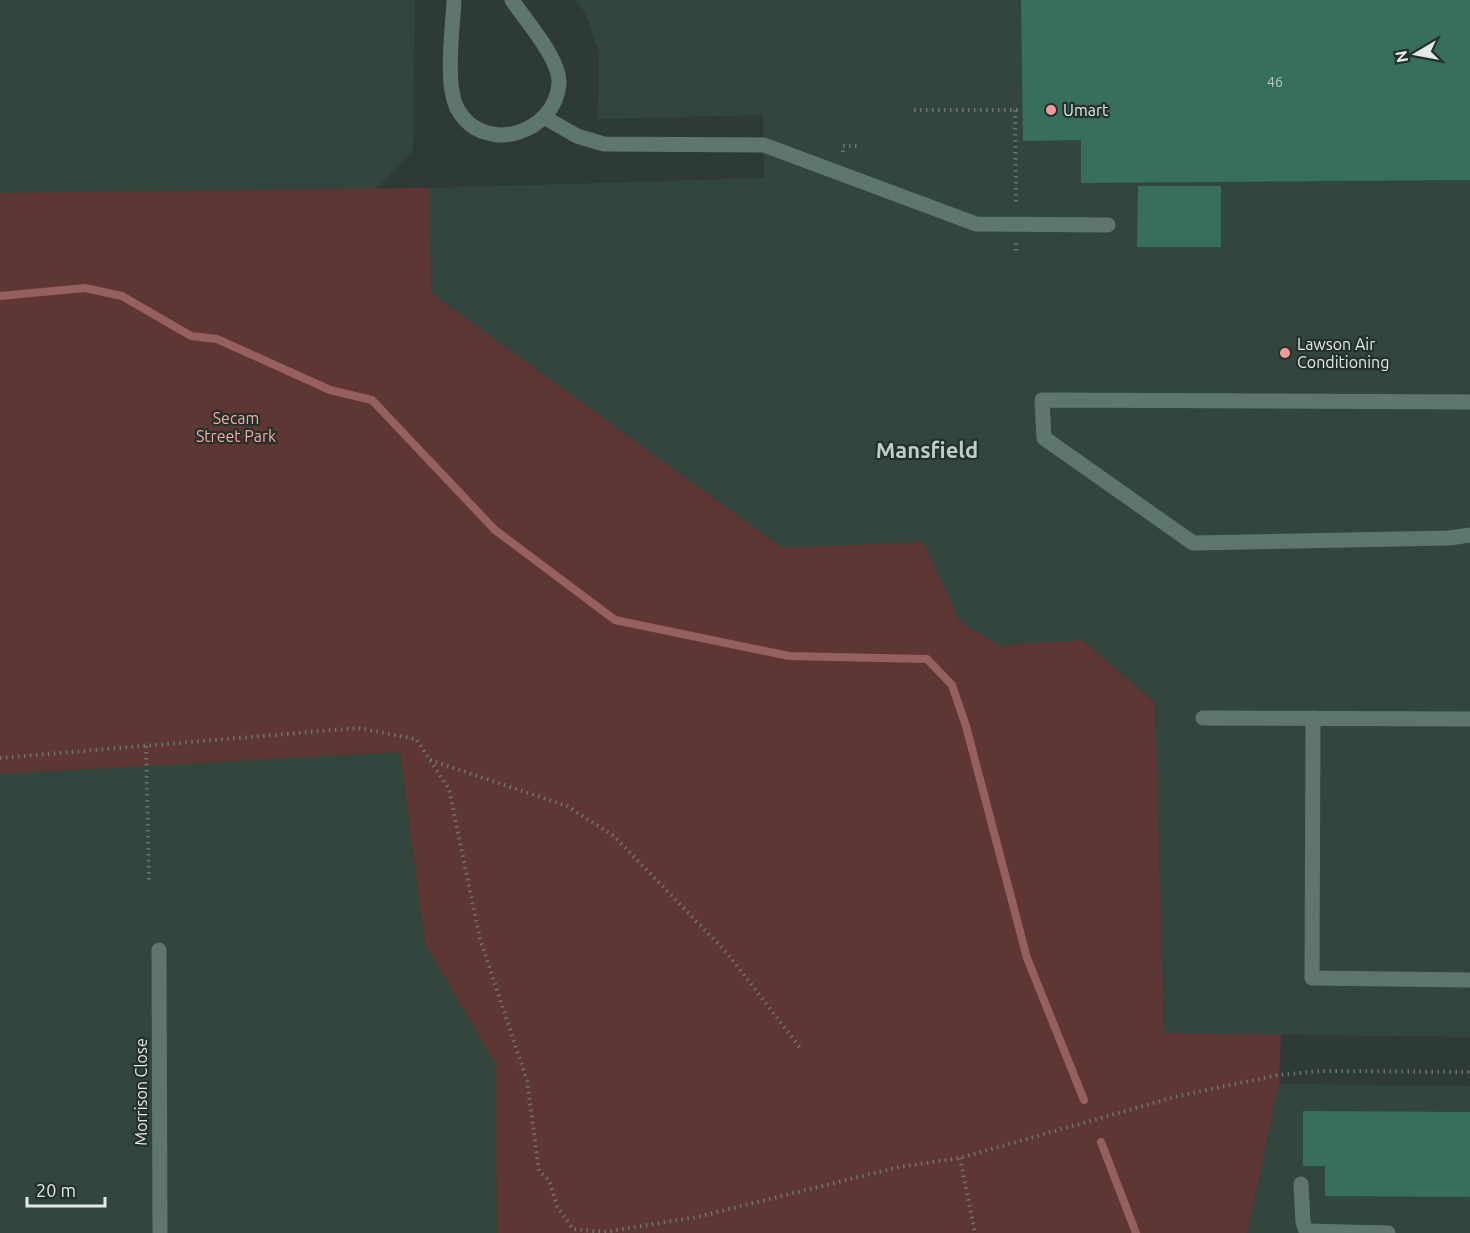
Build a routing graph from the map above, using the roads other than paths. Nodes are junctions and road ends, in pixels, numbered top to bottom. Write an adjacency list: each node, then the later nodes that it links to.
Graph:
1 (454, 0): 3 (street)
2 (512, 0): 3 (street)
3 (544, 117): 4 (street)
4 (1108, 225)
5 (1470, 402): 6 (street)
6 (1470, 535)
7 (1203, 718): 8 (street)
8 (1313, 718): 9 (street); 11 (street)
9 (1470, 718)
10 (159, 950): 13 (street, Morrison Close)
11 (1470, 980)
12 (1301, 1184): 14 (street)
13 (160, 1233)
14 (1388, 1233)

